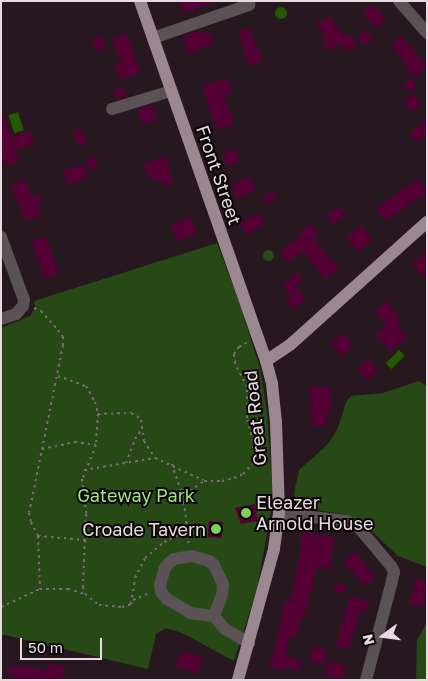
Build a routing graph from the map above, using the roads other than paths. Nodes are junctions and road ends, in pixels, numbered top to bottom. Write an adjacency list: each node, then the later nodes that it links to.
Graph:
1 (140, 1): 5 (main road, Front Street)
2 (399, 1): 4 (street)
3 (249, 5): 5 (street)
4 (427, 33)
5 (153, 38): 6 (main road, Front Street)
6 (171, 91): 7 (street); 11 (main road, Front Street)
7 (112, 108)
8 (427, 222): 11 (main road, Great Road)
9 (1, 236): 10 (street)
10 (1, 319)
11 (266, 361): 12 (main road, Great Road)
12 (279, 513): 14 (main road, Great Road); 16 (street)
13 (214, 616): 13 (street); 14 (street)
14 (249, 643): 15 (main road, Great Road)
15 (238, 680)
16 (366, 680)

